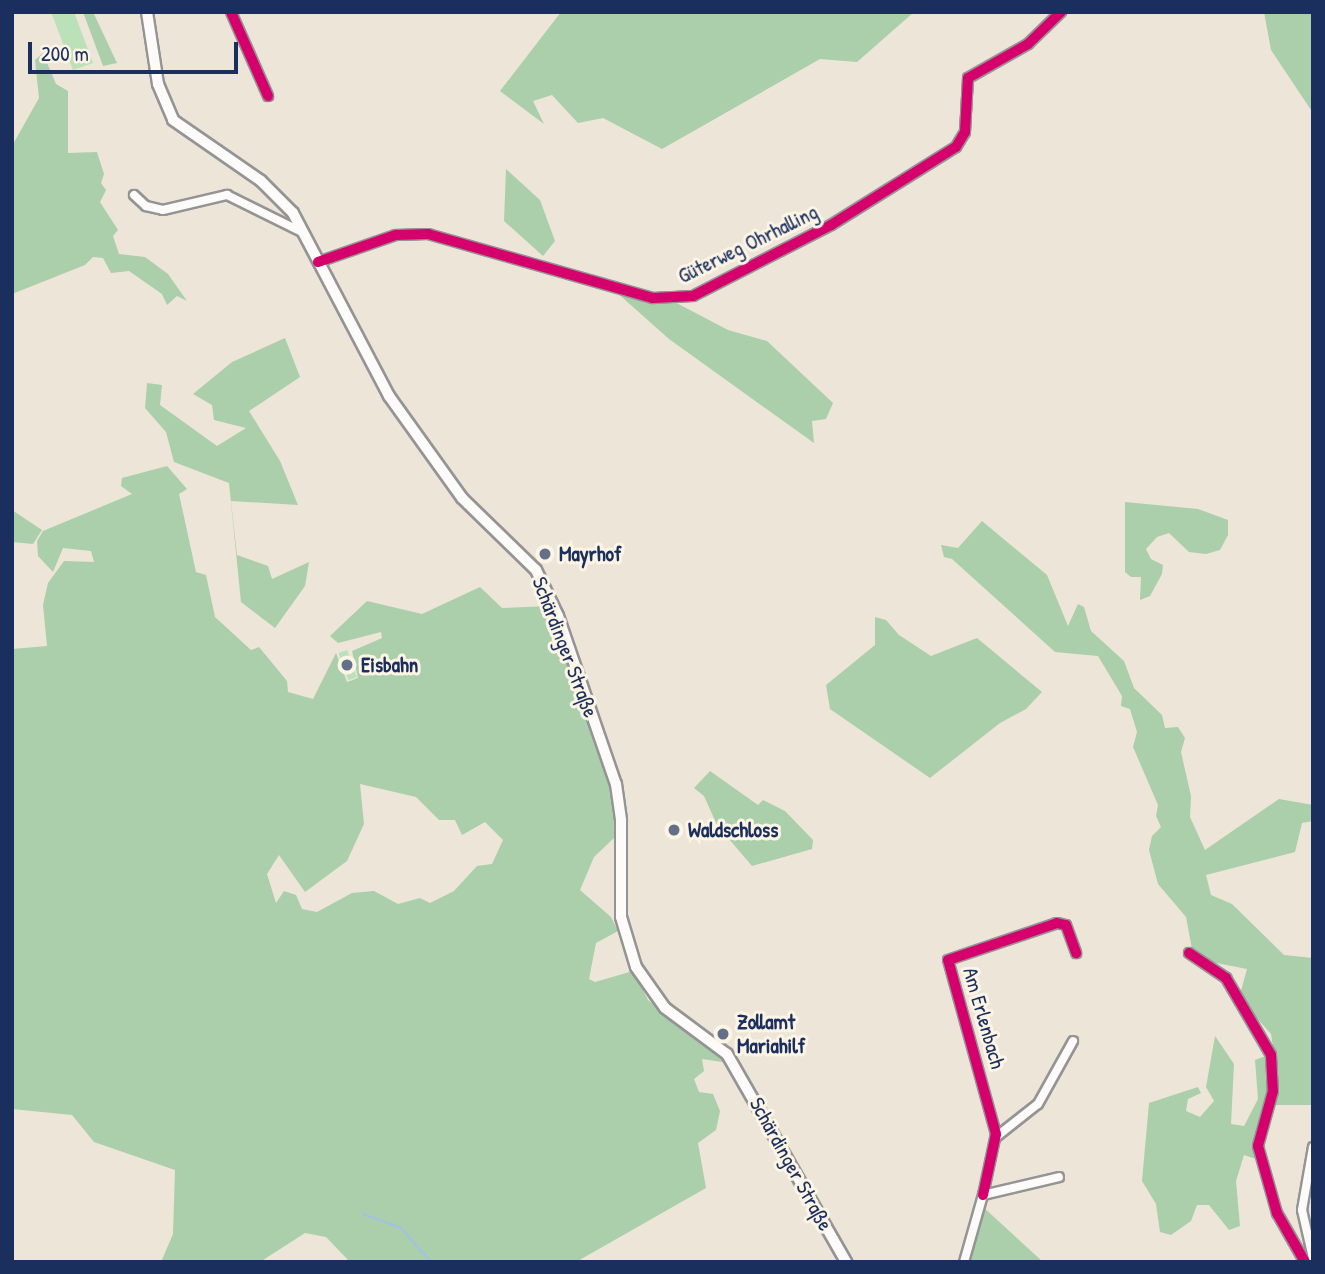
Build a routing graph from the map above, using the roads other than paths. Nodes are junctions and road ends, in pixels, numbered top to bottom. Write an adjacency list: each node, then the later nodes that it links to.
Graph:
1 (147, 12): 6 (main road, Schärdinger Straße)
2 (230, 12): 4 (street)
3 (1061, 12): 7 (street, Güterweg Ohrhalling)
4 (268, 96)
5 (134, 194): 6 (street)
6 (306, 232): 7 (main road, Schärdinger Straße)
7 (318, 262): 16 (main road, Schärdinger Straße)
8 (1189, 953): 18 (street)
9 (1076, 954): 11 (street, Am Erlenbach)
10 (1073, 1041): 11 (street)
11 (996, 1137): 14 (street, Am Erlenbach)
12 (1313, 1147): 15 (street)
13 (1059, 1177): 14 (street)
14 (983, 1195): 17 (street)
15 (1313, 1258)
16 (846, 1262)
17 (964, 1262)
18 (1305, 1262)

